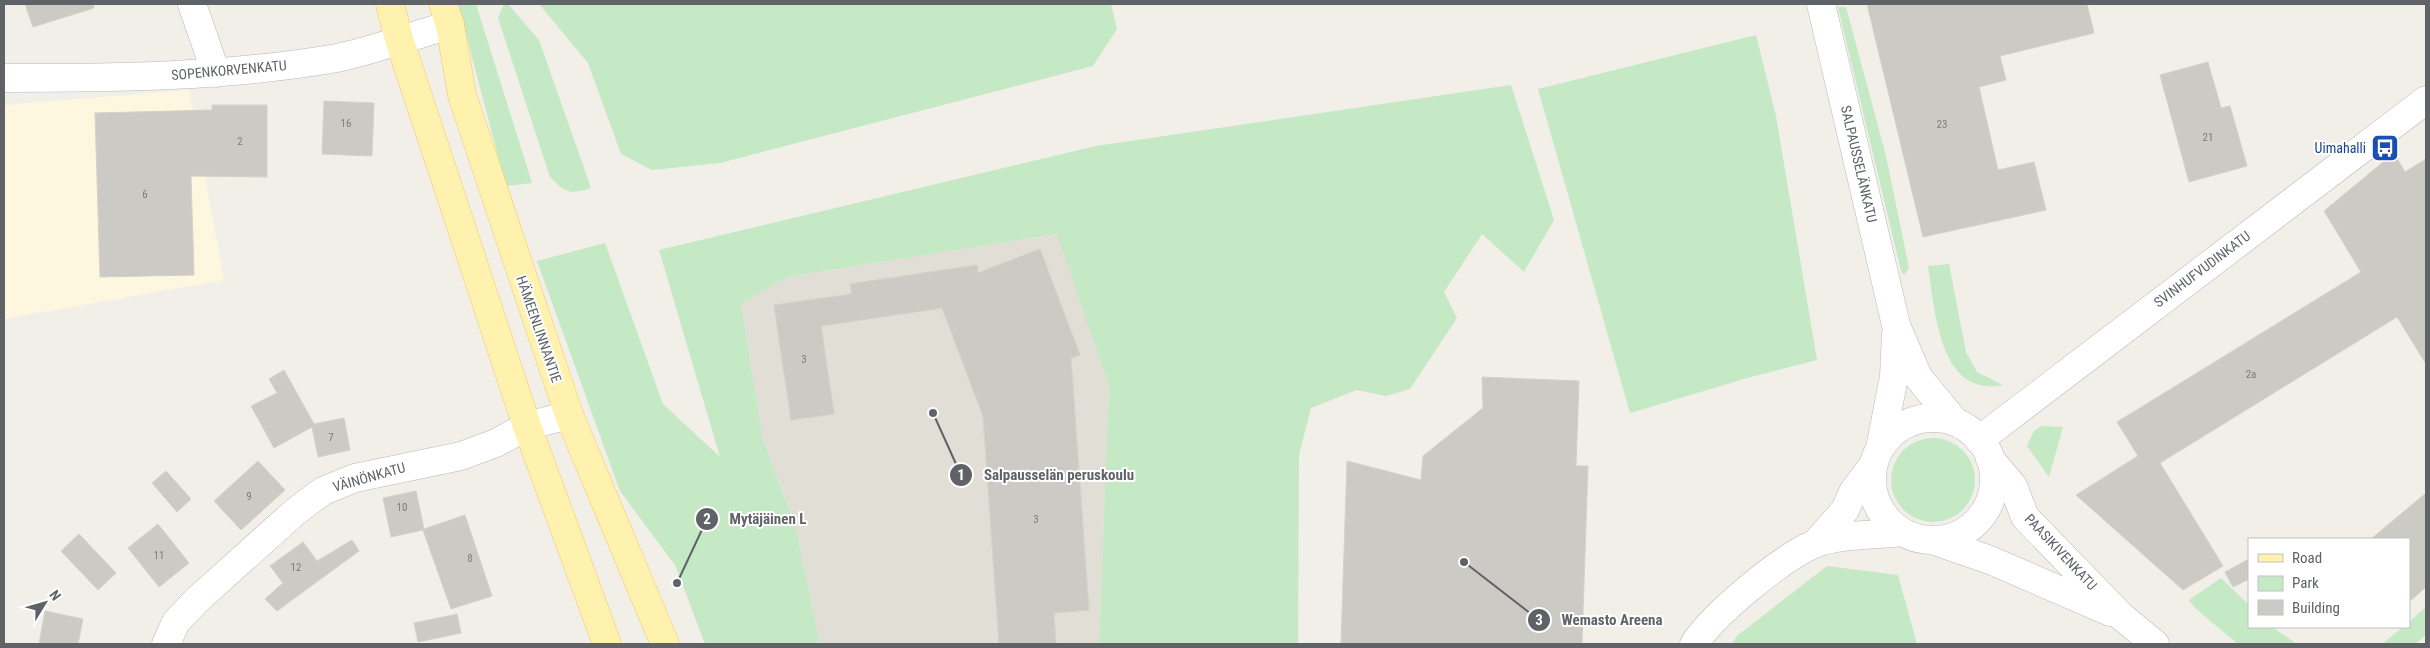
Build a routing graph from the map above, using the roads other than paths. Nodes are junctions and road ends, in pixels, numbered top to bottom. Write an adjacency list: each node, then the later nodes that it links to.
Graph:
1 (192, 4): 6 (street)
2 (390, 4): 5 (main road)
3 (1821, 4): 9 (street, SALPAUSSELÄNKATU)
4 (447, 15): 5 (street, SOPENKORVENKATU); 10 (main road, HÄMEENLINNANTIE)
5 (399, 39): 6 (street, SOPENKORVENKATU); 12 (main road)
6 (216, 73): 7 (street, SOPENKORVENKATU)
7 (4, 78)
8 (2426, 100): 13 (street, SVINHUFVUDINKATU)
9 (1896, 325): 11 (street, SALPAUSSELÄNKATU); 14 (street, SALPAUSSELÄNKATU)
10 (569, 415): 12 (street, VÄINÖNKATU); 21 (main road, HÄMEENLINNANTIE)
11 (1955, 422): 13 (street); 14 (street)
12 (527, 426): 19 (street, VÄINÖNKATU); 20 (main road)
13 (1985, 449): 16 (street); 18 (street, PAASIKIVENKATU)
14 (1877, 456): 15 (street); 17 (street)
15 (1902, 532): 16 (street); 17 (street)
16 (1932, 540): 18 (street, PAASIKIVENKATU)
17 (1815, 544): 22 (street)
18 (2121, 616): 23 (street, PAASIKIVENKATU)
19 (166, 644)
20 (608, 644)
21 (665, 644)
22 (1694, 644)
23 (2155, 644)

